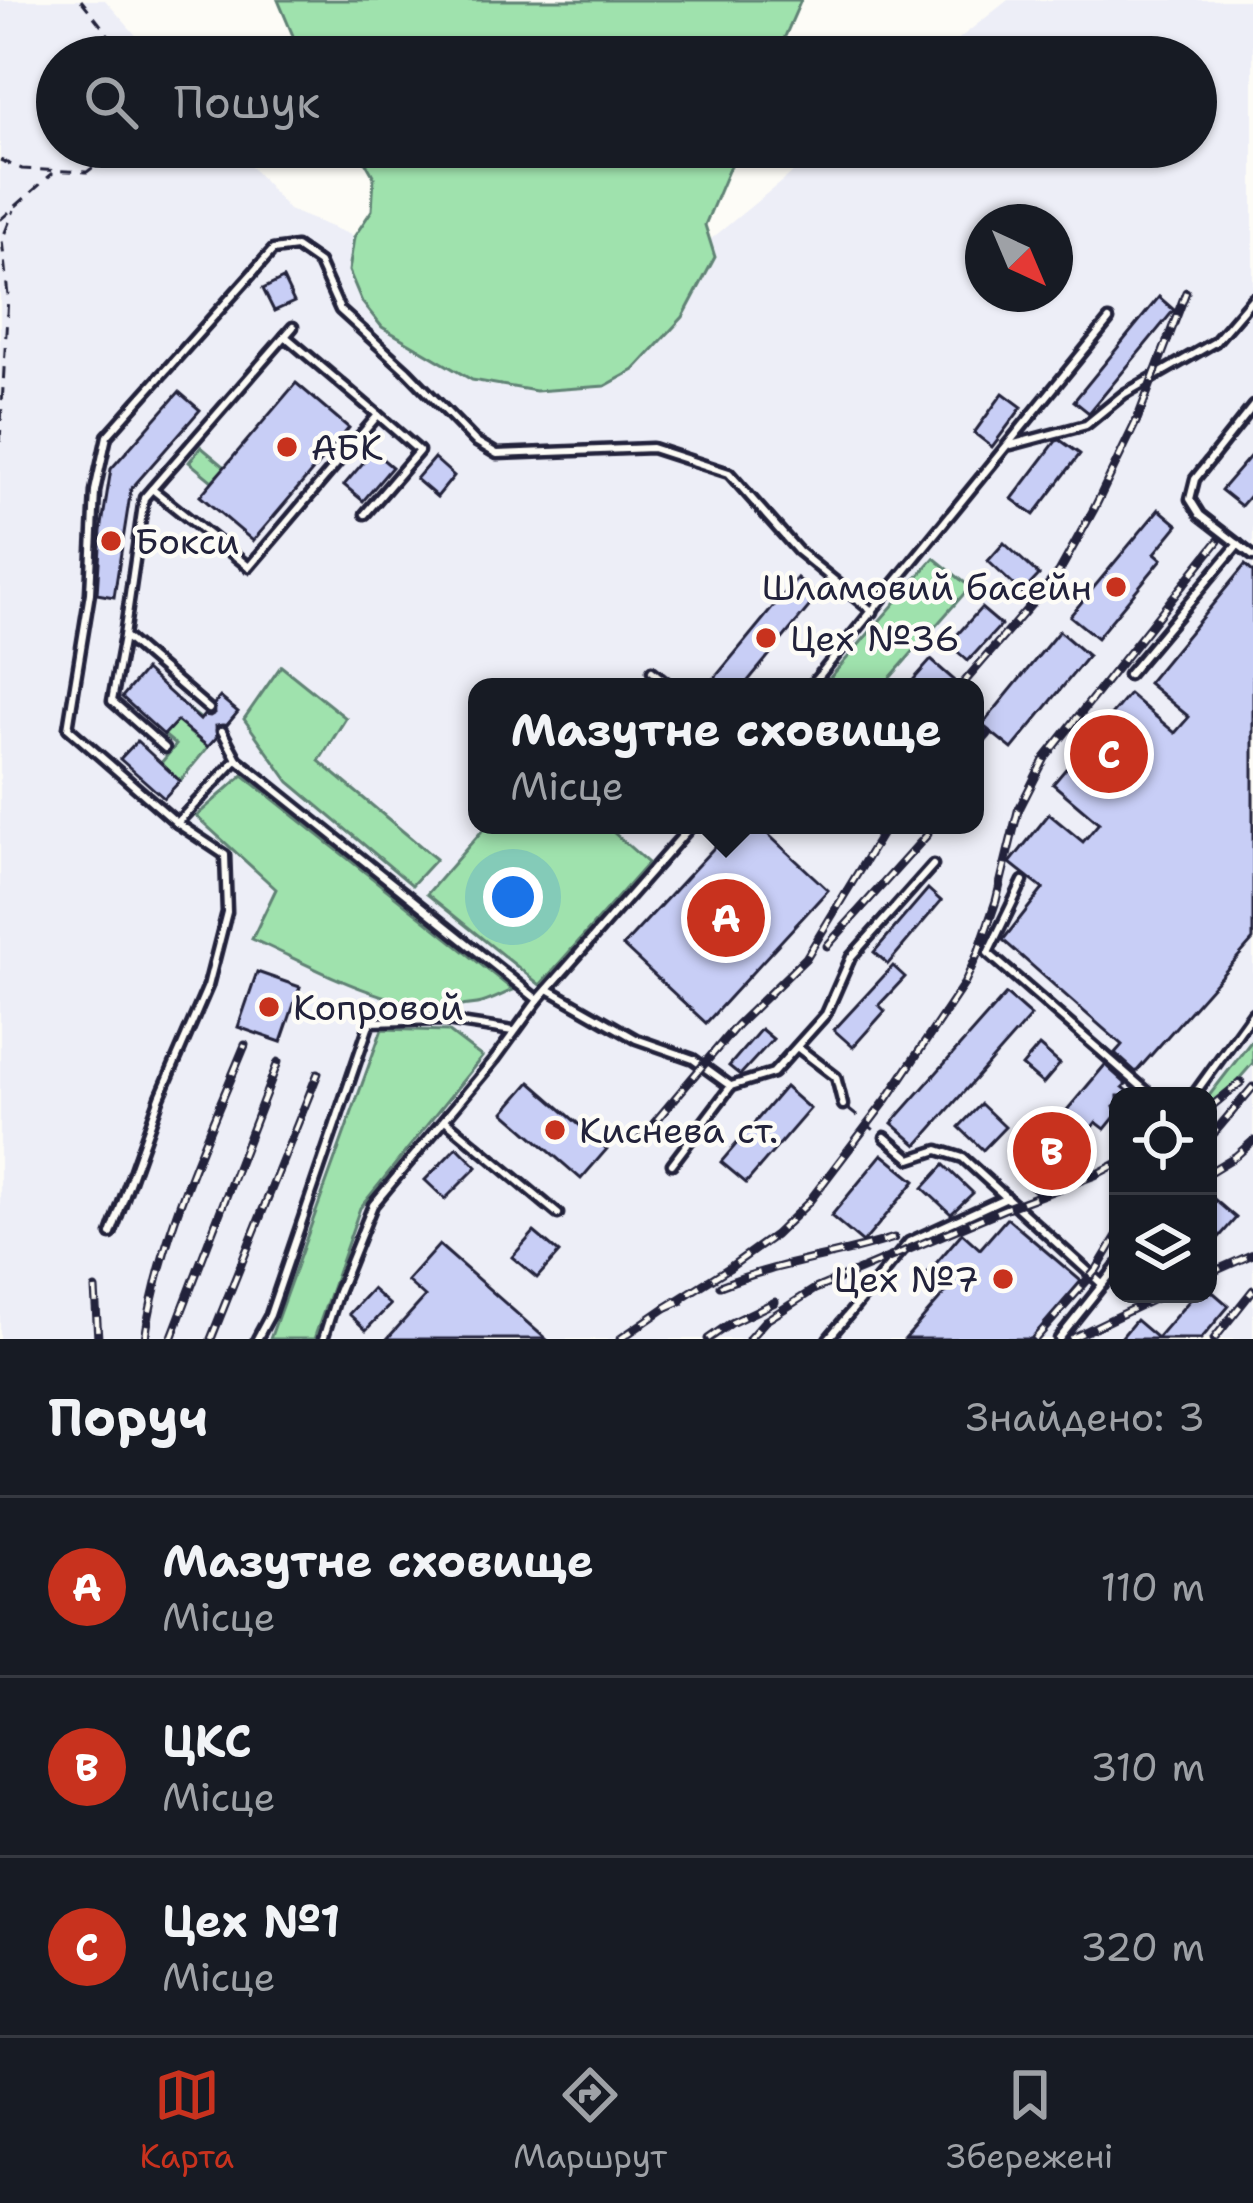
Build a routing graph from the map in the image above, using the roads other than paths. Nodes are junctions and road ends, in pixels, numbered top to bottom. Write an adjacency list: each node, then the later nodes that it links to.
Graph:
1 (1253, 298): 7 (lane)
2 (1109, 320): 7 (lane)
3 (292, 327): 4 (lane)
4 (284, 336): 6 (lane); 8 (lane)
5 (1253, 406): 10 (lane)
6 (378, 415): 8 (lane); 9 (lane)
7 (1007, 446): 12 (lane)
8 (152, 489): 13 (lane)
9 (365, 514)
10 (1238, 544): 11 (lane); 15 (lane)
11 (1253, 556)
12 (873, 612): 17 (lane); 22 (lane)
13 (124, 636): 18 (lane); 20 (lane)
14 (652, 671): 16 (lane)
15 (1129, 675)
16 (661, 678)
17 (818, 678)
18 (209, 709)
19 (222, 731): 21 (lane)
20 (165, 748)
21 (237, 759): 22 (lane); 27 (lane)
22 (177, 823): 40 (lane)
23 (684, 834): 26 (lane)
24 (933, 866): 30 (lane)
25 (1023, 881): 32 (lane)
26 (548, 989): 27 (lane); 31 (lane)
27 (538, 1000): 29 (lane)
28 (1253, 1013): 33 (lane)
29 (513, 1031): 35 (lane); 43 (lane)
30 (796, 1047): 31 (lane); 34 (lane)
31 (731, 1086): 37 (lane)
32 (1142, 1087)
33 (1200, 1087)
34 (843, 1105)
35 (445, 1119): 39 (lane); 44 (lane)
36 (885, 1137): 38 (lane)
37 (672, 1164)
38 (1006, 1197): 42 (lane); 45 (lane)
39 (558, 1214)
40 (111, 1234)
41 (1109, 1276): 42 (lane)
42 (1102, 1285): 46 (lane)
43 (257, 1339)
44 (323, 1339)
45 (828, 1339)
46 (1059, 1339)

